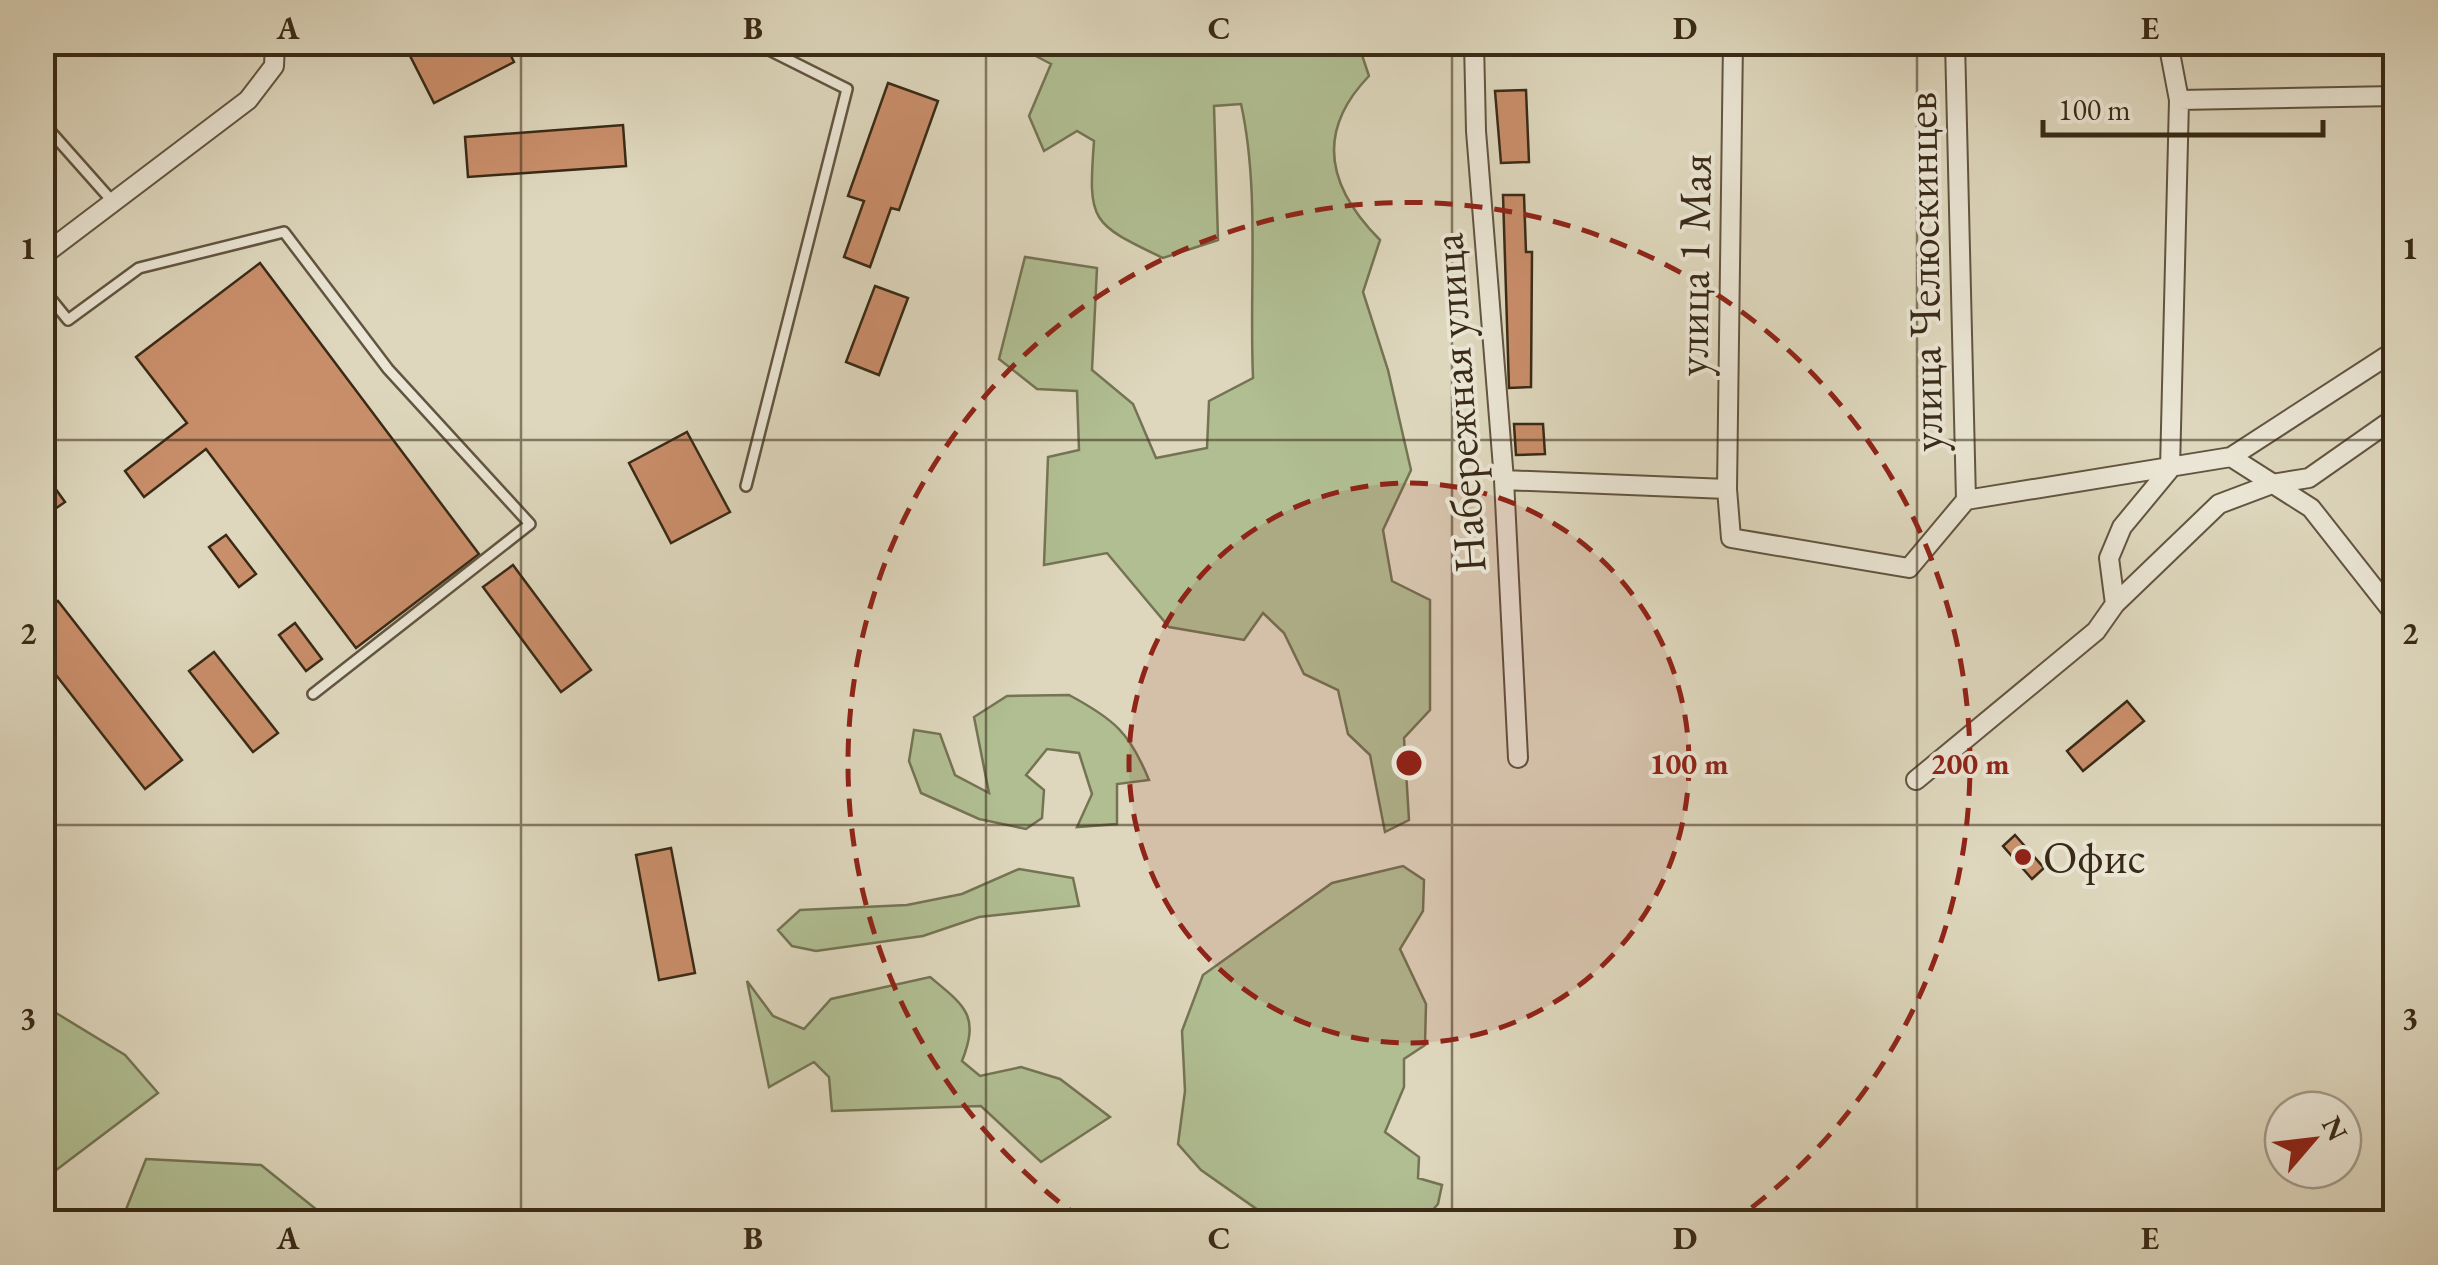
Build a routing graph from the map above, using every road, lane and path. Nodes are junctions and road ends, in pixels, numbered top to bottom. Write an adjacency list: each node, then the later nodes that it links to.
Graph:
1 (274, 42): 10 (street)
2 (753, 42): 19 (lane)
3 (1474, 42): 17 (street, Набережная улица)
4 (1733, 42): 20 (street, улица 1 Мая)
5 (1955, 42): 21 (street, улица Челюскинцев)
6 (2168, 42): 8 (street)
7 (2396, 96): 8 (street)
8 (2179, 100): 16 (street)
9 (42, 122): 10 (lane)
10 (113, 202): 11 (street)
11 (42, 256)
12 (42, 288): 24 (lane)
13 (2396, 350): 15 (street)
14 (2396, 416): 18 (street)
15 (2232, 457): 16 (street); 18 (street)
16 (2170, 469): 21 (street); 22 (street)
17 (1504, 480): 20 (street); 25 (street, Набережная улица)
18 (2272, 484): 22 (street); 23 (street)
19 (746, 486)
20 (1727, 489): 21 (street, улица 1 Мая)
21 (1966, 500)
22 (2115, 604): 26 (street)
23 (2396, 616)
24 (314, 694)
25 (1518, 758)
26 (1916, 780)

